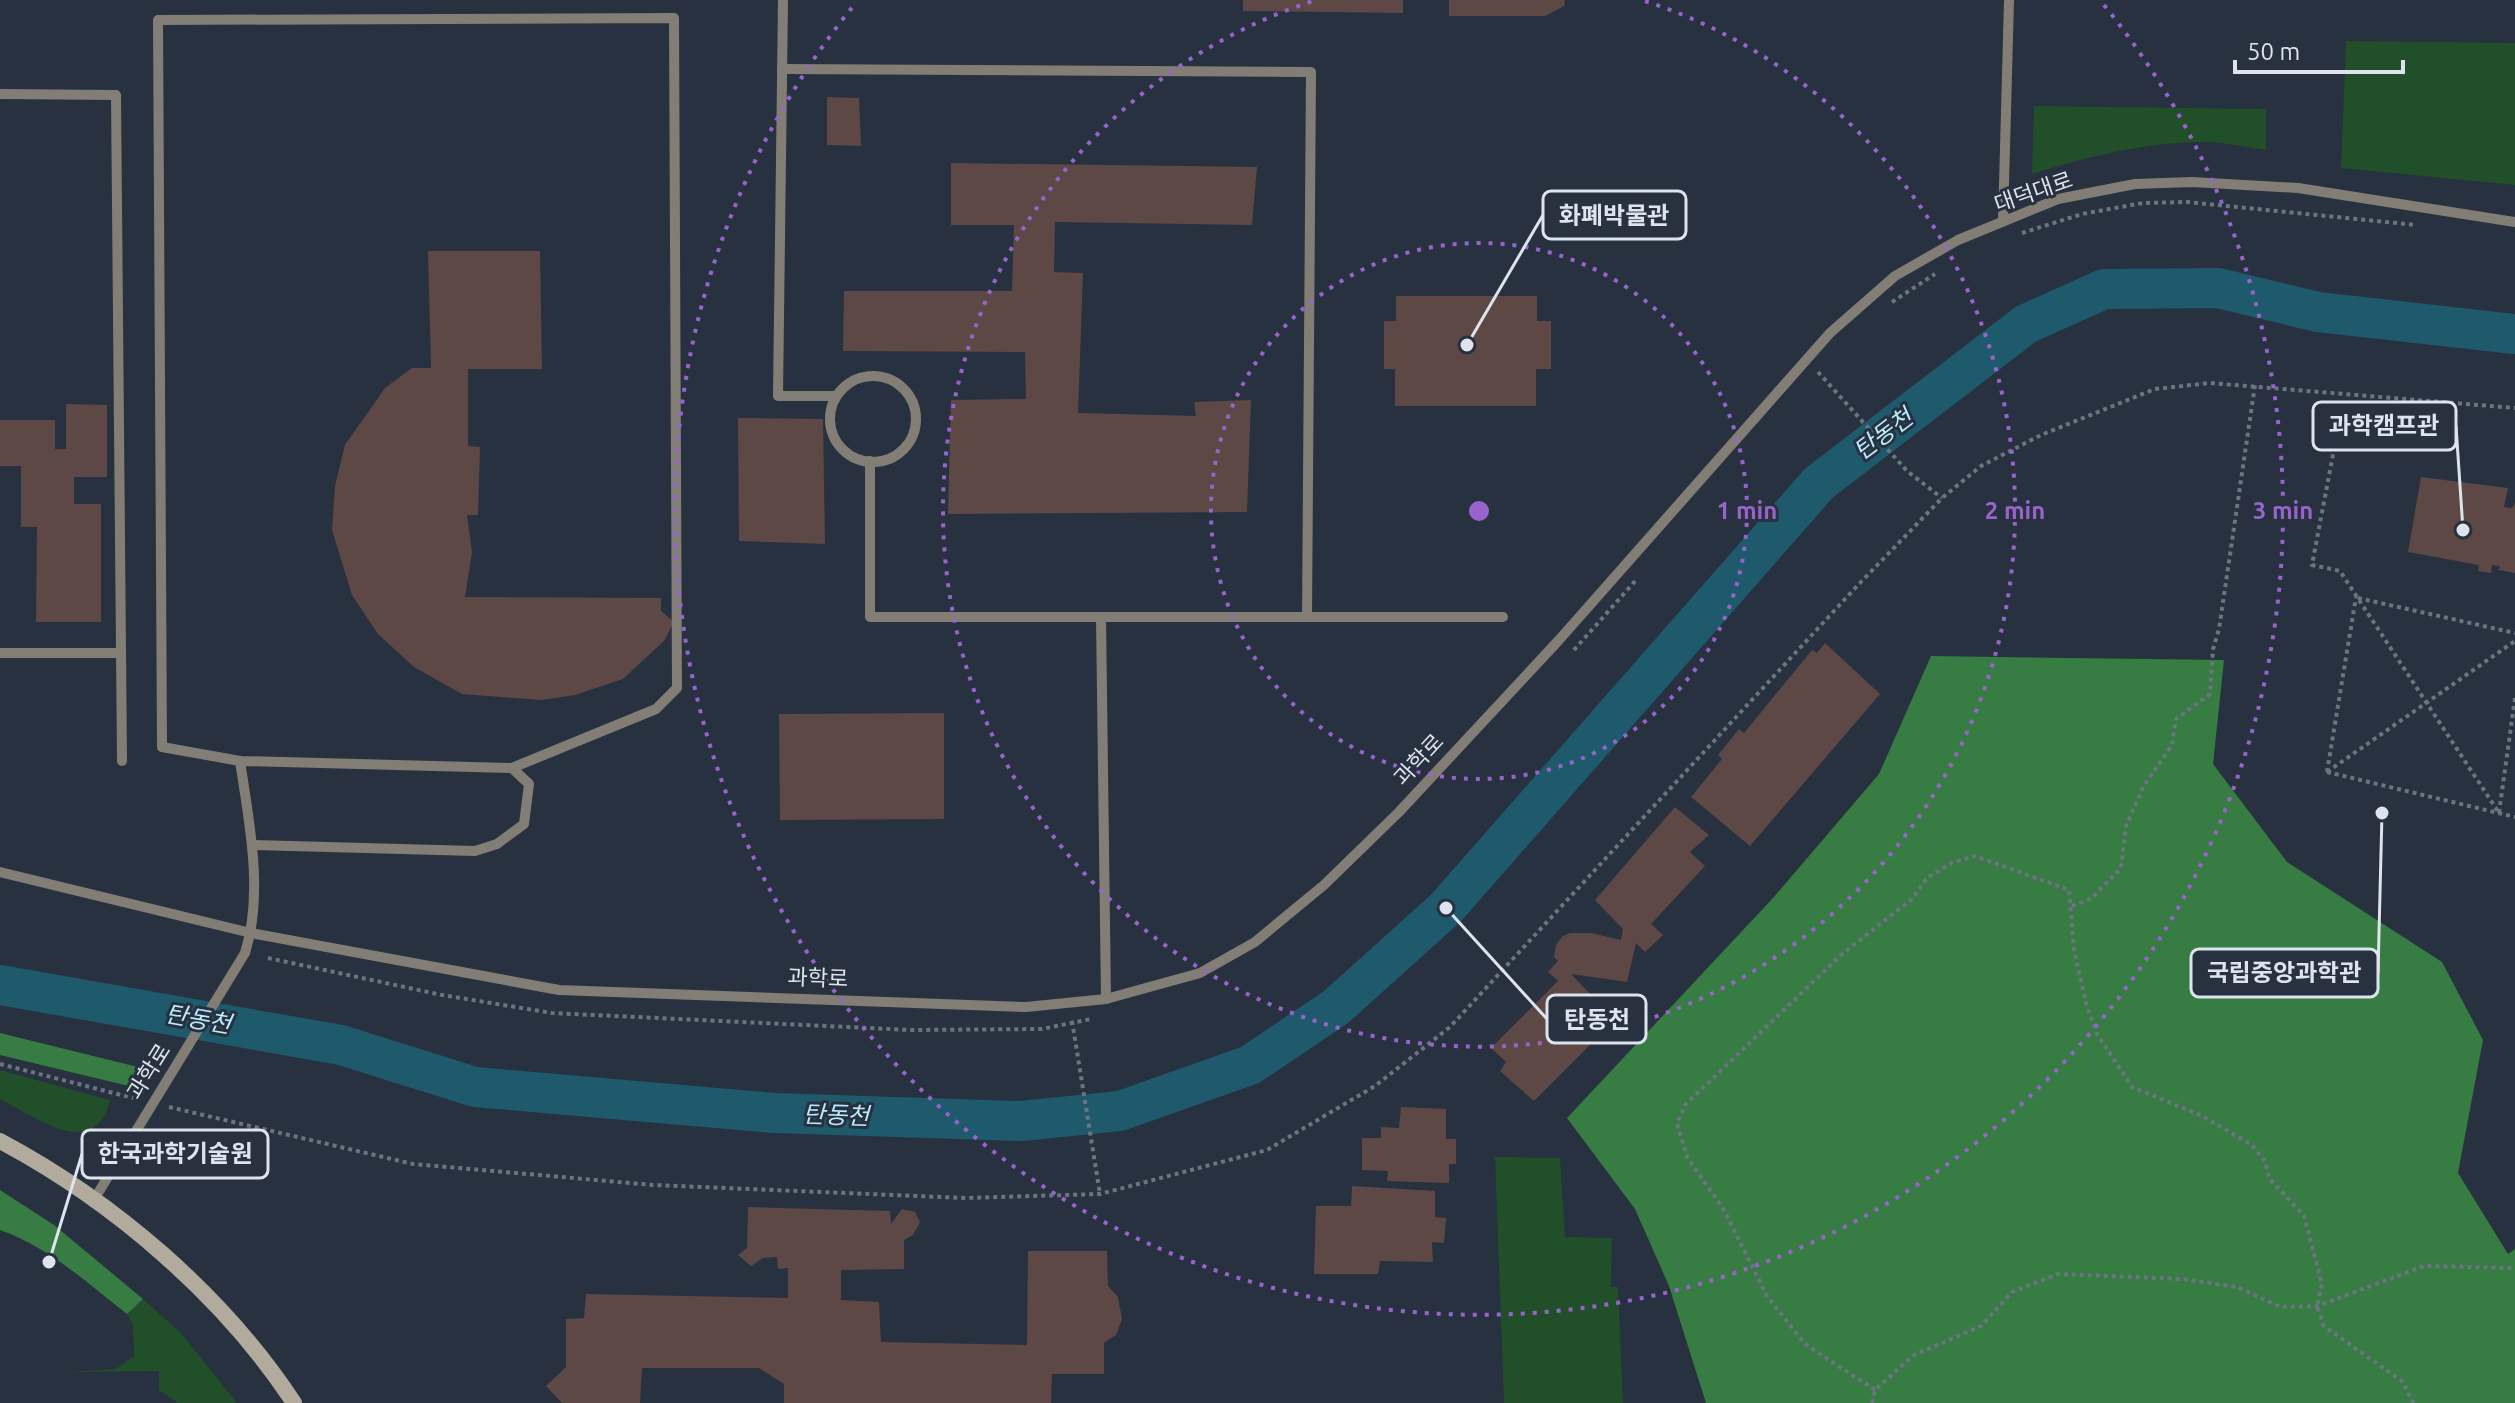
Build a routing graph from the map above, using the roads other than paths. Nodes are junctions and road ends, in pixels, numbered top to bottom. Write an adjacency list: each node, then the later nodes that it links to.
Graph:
1 (783, 0): 3 (lane)
2 (2009, 0): 5 (lane)
3 (782, 69): 7 (lane); 11 (lane)
4 (0, 94): 14 (lane)
5 (2003, 221): 6 (lane, 대덕대로); 9 (lane, 대덕대로)
6 (2515, 222)
7 (835, 396): 8 (lane); 8 (lane)
8 (870, 461): 10 (lane)
9 (1672, 509): 21 (lane, 과학로)
10 (1101, 617): 11 (lane); 21 (lane)
11 (1307, 617): 12 (lane)
12 (1503, 617)
13 (0, 653): 14 (lane)
14 (121, 653): 15 (lane)
15 (122, 761)
16 (240, 761): 17 (lane); 17 (lane); 18 (lane)
17 (512, 768): 18 (lane)
18 (253, 845): 20 (lane)
19 (0, 872): 20 (lane)
20 (251, 933): 21 (lane, 과학로); 23 (lane, 과학로)
21 (1106, 999)
22 (0, 1141): 23 (main road)
23 (95, 1198): 24 (main road)
24 (294, 1403)

